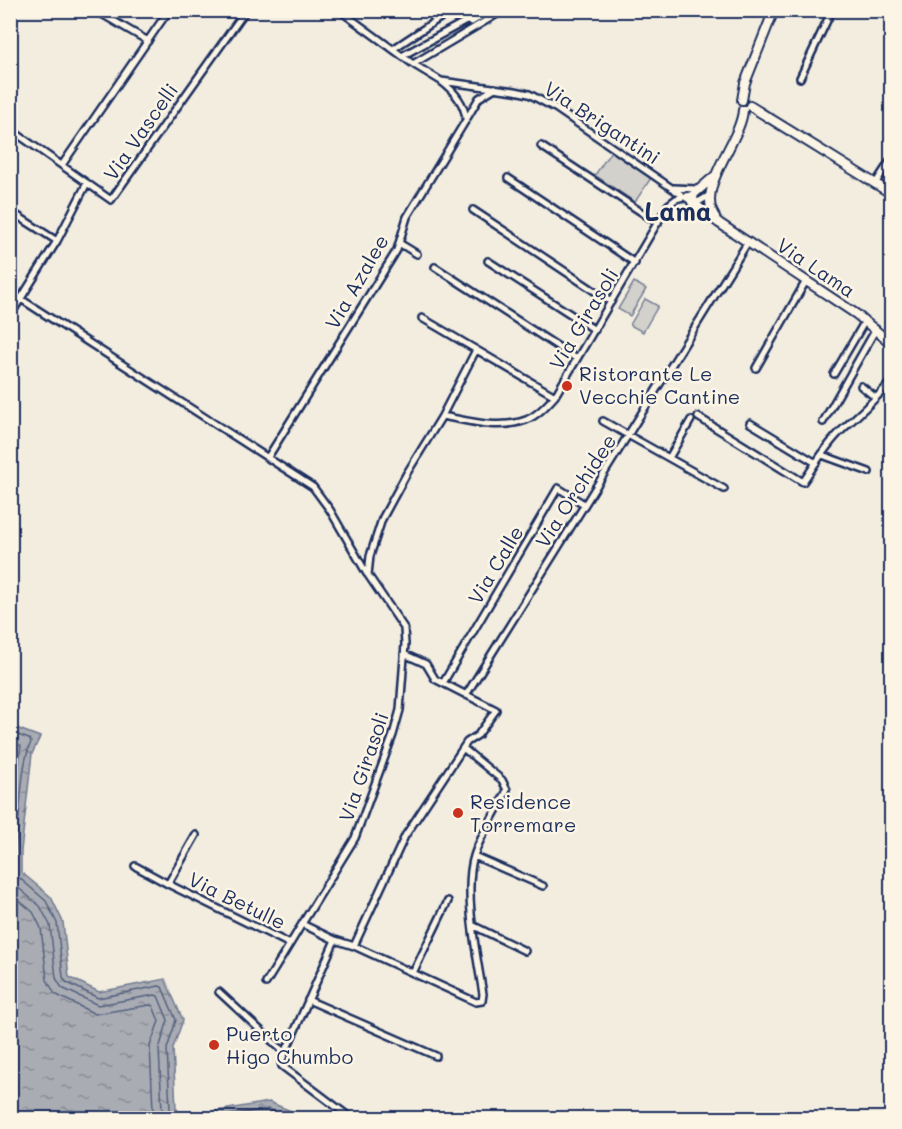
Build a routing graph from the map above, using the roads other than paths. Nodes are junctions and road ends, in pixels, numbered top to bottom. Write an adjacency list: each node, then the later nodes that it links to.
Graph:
1 (95, 10): 10 (street)
2 (169, 10): 10 (street)
3 (246, 10): 29 (street, Via Vascelli)
4 (491, 10): 12 (street)
5 (504, 10): 13 (street)
6 (774, 10): 21 (street)
7 (832, 10): 14 (street)
8 (342, 11): 11 (street, Via Brigantini)
9 (449, 11): 11 (street)
10 (148, 40): 26 (street)
11 (393, 49): 12 (street, Via Brigantini)
12 (402, 56): 13 (street, Via Brigantini)
13 (413, 64): 15 (street, Via Brigantini)
14 (800, 78)
15 (441, 81): 16 (street, Via Brigantini); 20 (street)
16 (464, 85): 17 (street, Via Brigantini); 20 (street)
17 (479, 86): 18 (street, Via Brigantini); 19 (street)
18 (495, 88): 19 (street, Via Azalee); 31 (street, Via Brigantini)
19 (479, 98): 22 (street, Via Azalee)
20 (460, 102): 22 (street)
21 (746, 108): 27 (street); 30 (street)
22 (466, 120): 42 (street, Via Azalee)
23 (10, 129): 26 (street, Via Vascelli)
24 (541, 146): 38 (street)
25 (891, 158): 30 (street)
26 (62, 165): 29 (street, Via Vascelli)
27 (716, 175): 32 (street); 34 (street)
28 (508, 178): 45 (street)
29 (87, 183): 40 (street)
30 (875, 183): 33 (street)
31 (673, 188): 32 (street); 35 (street, Via Brigantini)
32 (702, 188): 35 (street)
33 (891, 194)
34 (710, 195): 35 (street, Via Girasoli); 39 (street)
35 (690, 198): 38 (street, Via Girasoli); 39 (street, Via Lama)
36 (473, 210): 50 (street)
37 (10, 211): 40 (street)
38 (658, 223): 45 (street, Via Girasoli)
39 (719, 223): 41 (street, Via Lama)
40 (57, 241): 49 (street)
41 (747, 242): 47 (street, Via Lama); 71 (street, Via Orchidee)
42 (399, 243): 43 (street); 73 (street, Via Azalee)
43 (417, 255)
44 (488, 261): 55 (street)
45 (635, 263): 50 (street, Via Girasoli)
46 (435, 267): 58 (street)
47 (807, 281): 53 (street, Via Lama); 59 (street)
48 (10, 292): 49 (street, Via Girasoli)
49 (22, 299): 51 (street); 73 (street, Via Girasoli)
50 (611, 302): 55 (street, Via Girasoli)
51 (10, 316)
52 (422, 318): 57 (street)
53 (865, 321): 54 (street, Via Lama); 60 (street)
54 (876, 329): 56 (street, Via Lama); 69 (street)
55 (595, 330): 58 (street, Via Girasoli)
56 (891, 344)
57 (476, 350): 63 (street); 65 (street)
58 (577, 359): 63 (street, Via Girasoli)
59 (756, 368)
60 (834, 374)
61 (891, 380): 64 (street)
62 (861, 386): 64 (street)
63 (555, 396): 65 (street, Via Girasoli)
64 (876, 398): 72 (street)
65 (442, 416): 79 (street)
66 (698, 417): 75 (street)
67 (691, 420): 74 (street)
68 (603, 421): 71 (street)
69 (823, 422)
70 (750, 423): 75 (street)
71 (629, 436): 74 (street); 78 (street, Via Orchidee)
72 (822, 455): 75 (street); 76 (street)
73 (268, 457): 79 (street, Via Girasoli)
74 (669, 458): 77 (street)
75 (816, 463)
76 (868, 472)
77 (724, 489)
78 (584, 504): 81 (street, Via Calle); 82 (street, Via Orchidee)
79 (368, 575): 80 (street, Via Girasoli)
80 (404, 654): 81 (street); 90 (street, Via Girasoli)
81 (443, 683): 82 (street)
82 (466, 694): 83 (street)
83 (464, 748): 85 (street); 94 (street)
84 (196, 835): 87 (street, Via Betulle)
85 (474, 856): 88 (street); 91 (street)
86 (135, 866): 87 (street)
87 (168, 884): 93 (street, Via Betulle)
88 (543, 886)
89 (448, 901): 96 (street)
90 (303, 924): 92 (street); 93 (street, Via Betulle)
91 (474, 926): 95 (street); 96 (street)
92 (335, 939): 94 (street); 99 (street)
93 (290, 944): 97 (street)
94 (354, 946): 96 (street)
95 (525, 951)
96 (413, 973)
97 (266, 984)
98 (219, 992): 100 (street)
99 (308, 1000): 100 (street); 101 (street)
100 (285, 1053): 102 (street)
101 (436, 1056)
102 (351, 1119)

